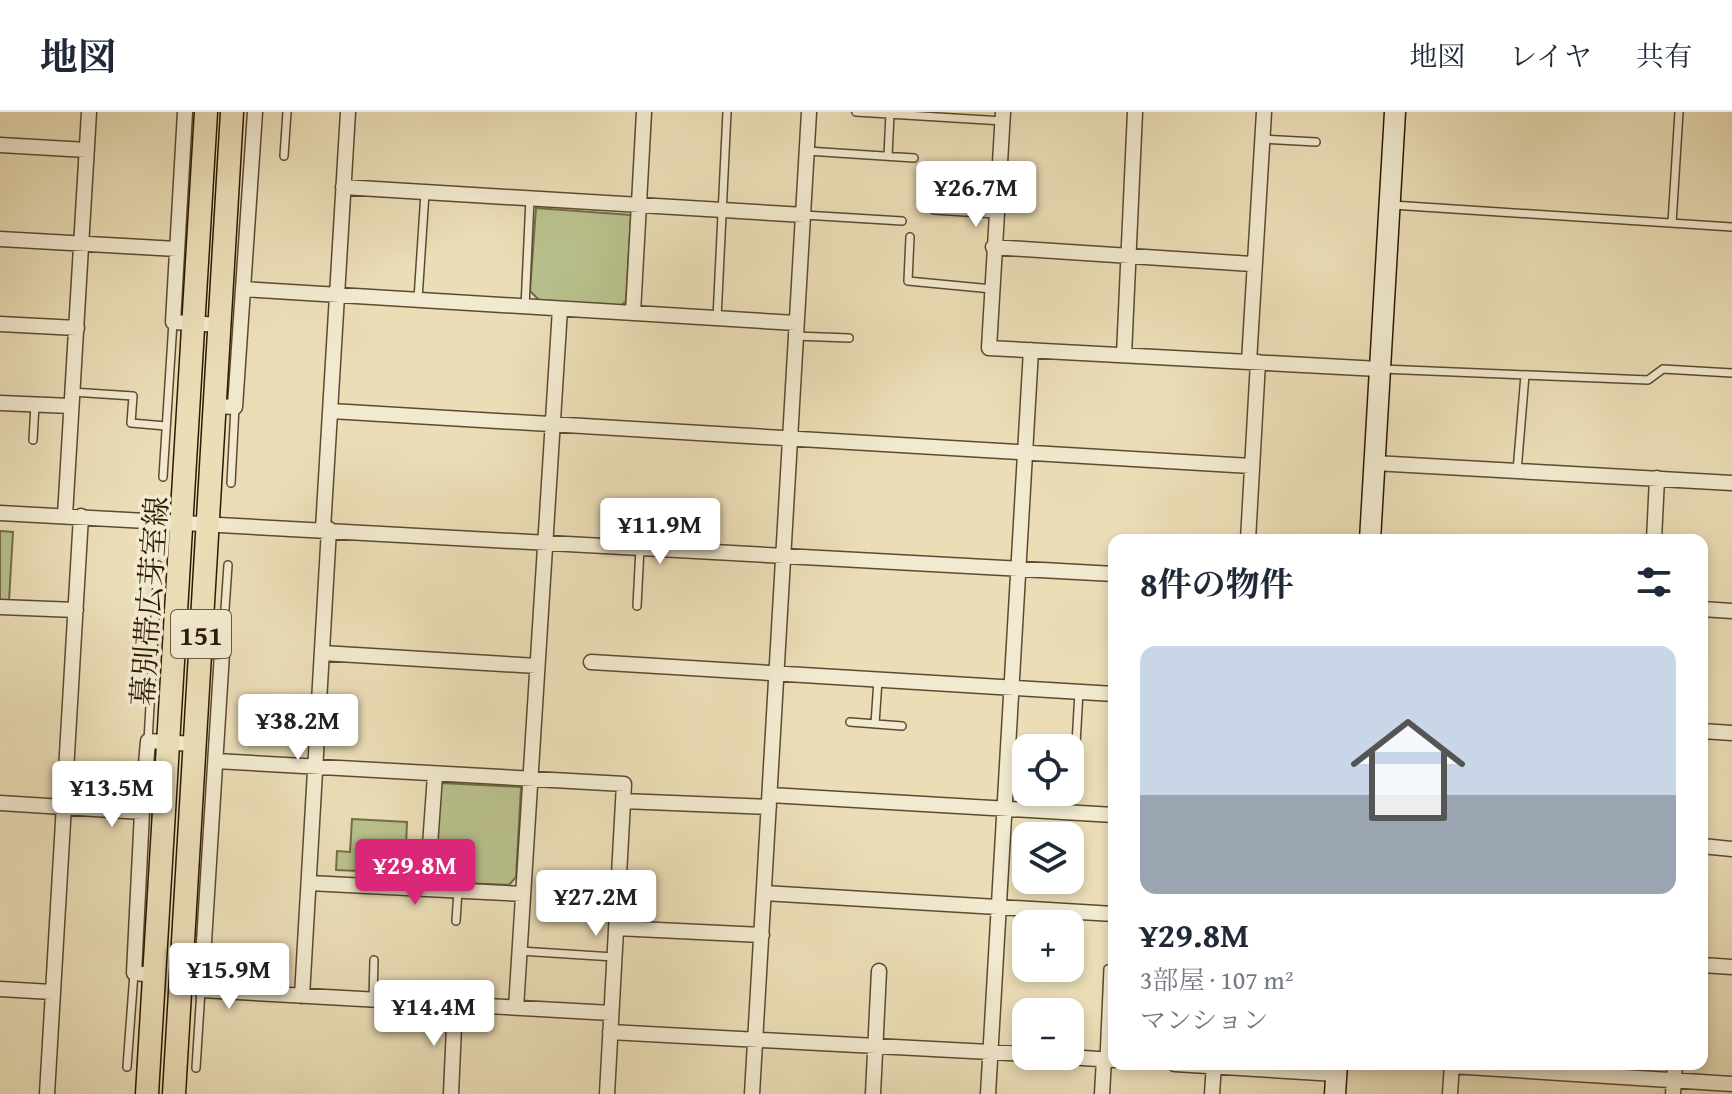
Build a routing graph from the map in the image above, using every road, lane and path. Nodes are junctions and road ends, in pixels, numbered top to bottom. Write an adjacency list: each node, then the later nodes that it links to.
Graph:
1 (89, 112): 21 (street)
2 (185, 112): 44 (street)
3 (206, 112): 23 (main road, 幕別帯広芽室線 / 151)
4 (232, 112): 24 (main road, 幕別帯広芽室線 / 151)
5 (255, 112): 24 (street)
6 (287, 112): 25 (lane)
7 (348, 112): 28 (street)
8 (644, 112): 32 (street)
9 (727, 112): 34 (lane)
10 (809, 112): 22 (street)
11 (856, 112): 16 (lane)
12 (1135, 112): 45 (street)
13 (1264, 112): 18 (street)
14 (1395, 112): 31 (street)
15 (1679, 112): 38 (lane)
16 (890, 114): 17 (lane); 26 (lane)
17 (1003, 117): 35 (street)
18 (1262, 139): 19 (lane); 46 (street)
19 (1316, 142)
20 (0, 145): 21 (street)
21 (87, 150): 42 (street)
22 (807, 151): 26 (lane); 36 (street)
23 (204, 154): 24 (street); 55 (main road, 幕別帯広芽室線 / 151)
24 (241, 156): 47 (street); 57 (main road, 幕別帯広芽室線 / 151)
25 (284, 156)
26 (888, 156): 27 (lane)
27 (914, 158)
28 (343, 187): 29 (street); 49 (street)
29 (425, 193): 30 (street); 50 (lane)
30 (530, 199): 32 (street); 51 (lane)
31 (1390, 205): 38 (lane); 64 (street)
32 (640, 206): 34 (street); 53 (street)
33 (934, 210): 35 (lane)
34 (722, 211): 36 (street); 54 (lane)
35 (996, 214): 43 (street)
36 (804, 215): 37 (lane); 59 (street)
37 (902, 221)
38 (1672, 223): 39 (lane)
39 (1732, 227)
40 (910, 237): 48 (lane)
41 (0, 239): 42 (street)
42 (82, 243): 44 (street); 58 (street)
43 (993, 247): 45 (street); 48 (street)
44 (177, 249): 55 (street)
45 (1129, 255): 46 (street); 62 (street)
46 (1252, 264): 63 (street)
47 (243, 289): 49 (street); 70 (street)
48 (992, 289): 61 (street)
49 (338, 294): 50 (street); 71 (street)
50 (418, 299): 51 (street)
51 (525, 307): 52 (street)
52 (560, 309): 53 (street); 72 (street)
53 (633, 313): 54 (street)
54 (717, 318): 59 (street)
55 (184, 322): 57 (street); 73 (lane); 87 (main road, 幕別帯広芽室線 / 151)
56 (0, 324): 58 (street)
57 (220, 325): 70 (main road, 幕別帯広芽室線 / 151)
58 (77, 328): 67 (street)
59 (796, 329): 60 (lane); 74 (street)
60 (849, 338)
61 (1031, 350): 62 (street); 76 (street)
62 (1124, 355): 63 (street)
63 (1253, 362): 64 (street); 78 (street)
64 (1379, 369): 66 (lane); 77 (street)
65 (1732, 373): 66 (lane)
66 (1525, 375): 79 (lane)
67 (72, 399): 69 (street); 73 (lane); 85 (street)
68 (0, 403): 69 (street)
69 (35, 404): 75 (lane)
70 (225, 406): 82 (lane); 88 (main road, 幕別帯広芽室線 / 151)
71 (331, 411): 72 (street); 89 (street)
72 (552, 423): 74 (street); 93 (street)
73 (166, 426): 80 (lane)
74 (791, 438): 76 (street); 95 (street)
75 (33, 440)
76 (1025, 451): 78 (street); 98 (street)
77 (1374, 463): 79 (street); 91 (street)
78 (1251, 466): 90 (street)
79 (1517, 471): 81 (street)
80 (163, 477)
81 (1657, 478): 83 (street); 92 (street)
82 (231, 483)
83 (1732, 483)
84 (0, 513): 85 (street)
85 (65, 516): 86 (street)
86 (81, 516): 87 (street); 103 (street)
87 (184, 523): 88 (street); 120 (main road, 幕別帯広芽室線 / 151)
88 (208, 524): 89 (street); 105 (main road, 幕別帯広芽室線 / 151)
89 (326, 529): 93 (street); 106 (street)
90 (1248, 534)
91 (1370, 534)
92 (1654, 534)
93 (545, 541): 94 (street); 108 (street)
94 (641, 546): 95 (street); 100 (lane)
95 (785, 553): 98 (street); 109 (street)
96 (158, 565): 120 (lane)
97 (228, 565): 105 (lane)
98 (1018, 568): 99 (street); 111 (street)
99 (1108, 574)
100 (637, 606)
101 (0, 607): 103 (street)
102 (1708, 609): 104 (street)
103 (76, 610): 129 (street)
104 (1732, 611)
105 (211, 652): 121 (main road, 幕別帯広芽室線 / 151); 122 (street)
106 (322, 653): 108 (street); 123 (street)
107 (591, 662): 109 (street)
108 (537, 666): 125 (street)
109 (778, 674): 110 (street); 127 (street)
110 (878, 680): 111 (street); 115 (lane)
111 (1011, 688): 112 (street); 130 (street)
112 (1079, 692): 113 (street); 119 (lane)
113 (1108, 694)
114 (850, 722): 115 (lane)
115 (875, 724): 116 (lane)
116 (902, 726)
117 (1708, 731): 118 (street)
118 (1732, 733)
119 (1077, 734)
120 (159, 742): 121 (street); 131 (street); 142 (main road, 幕別帯広芽室線 / 151)
121 (193, 744): 143 (main road, 幕別帯広芽室線 / 151)
122 (216, 761): 123 (street); 144 (street)
123 (316, 767): 124 (street); 135 (street)
124 (435, 775): 125 (street); 136 (street)
125 (530, 779): 126 (street); 139 (street)
126 (623, 801): 127 (street); 146 (street)
127 (770, 801): 130 (street); 138 (street)
128 (0, 803): 129 (street)
129 (64, 808): 131 (street); 157 (street)
130 (1004, 809): 132 (street); 140 (street)
131 (142, 812): 154 (street)
132 (1108, 815)
133 (1708, 847): 134 (street)
134 (1732, 849)
135 (309, 883): 136 (street); 158 (street)
136 (427, 888): 137 (street)
137 (458, 890): 139 (street); 145 (lane)
138 (764, 893): 140 (street); 147 (street)
139 (523, 894): 148 (street)
140 (999, 908): 141 (street); 166 (street)
141 (1108, 914)
142 (160, 918): 143 (street); 154 (main road, 幕別帯広芽室線 / 151)
143 (183, 918): 144 (street); 182 (main road, 幕別帯広芽室線 / 151)
144 (206, 920): 156 (street)
145 (456, 921)
146 (616, 928): 147 (street); 149 (street)
147 (762, 935): 164 (street)
148 (520, 951): 149 (lane); 161 (street)
149 (614, 957): 162 (street)
150 (374, 960): 159 (lane)
151 (1708, 965): 152 (street)
152 (1732, 967)
153 (879, 971): 165 (street)
154 (145, 974): 171 (lane); 181 (main road, 幕別帯広芽室線 / 151)
155 (0, 989): 157 (street)
156 (201, 990): 158 (street); 172 (lane)
157 (52, 992): 180 (street)
158 (302, 996): 159 (street)
159 (373, 1000): 160 (street)
160 (455, 1004): 161 (street); 183 (street)
161 (516, 1008): 162 (street)
162 (611, 1013): 163 (street)
163 (610, 1032): 164 (street); 184 (street)
164 (755, 1041): 165 (street); 185 (street)
165 (876, 1046): 166 (street); 186 (street)
166 (991, 1052): 167 (street); 187 (street)
167 (1012, 1053)
168 (1084, 1058): 169 (street)
169 (1108, 1060)
170 (1108, 1065): 188 (street)
171 (127, 1067)
172 (196, 1068)
173 (1214, 1070): 189 (street)
174 (1265, 1070): 177 (street)
175 (1452, 1070): 190 (street)
176 (1502, 1070): 179 (street)
177 (1336, 1077)
178 (1732, 1084): 179 (street)
179 (1674, 1087)
180 (47, 1094)
181 (147, 1094)
182 (174, 1094)
183 (451, 1094)
184 (607, 1094)
185 (752, 1094)
186 (873, 1094)
187 (988, 1094)
188 (1102, 1094)
189 (1212, 1094)
190 (1450, 1094)

